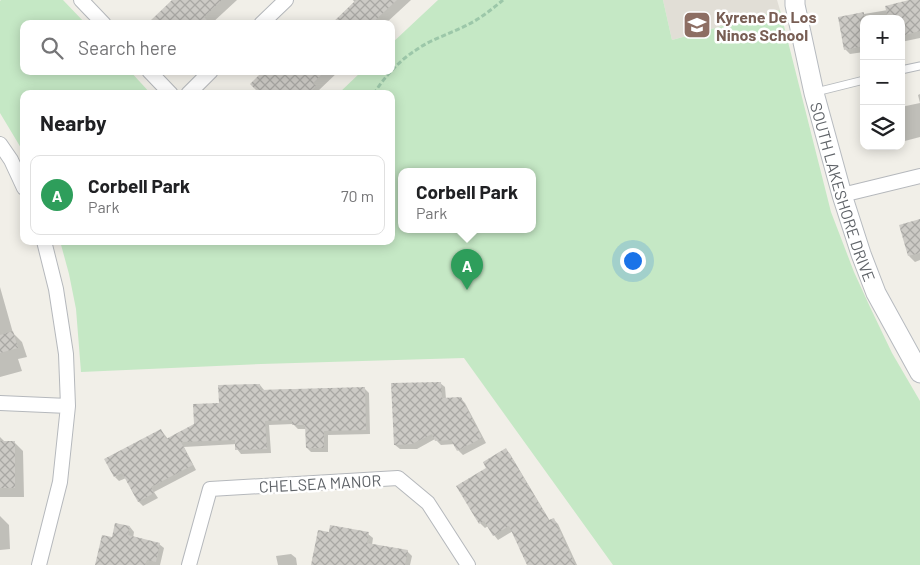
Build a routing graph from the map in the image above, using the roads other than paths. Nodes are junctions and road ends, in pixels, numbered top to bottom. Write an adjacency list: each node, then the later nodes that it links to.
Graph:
1 (81, 0): 4 (street)
2 (286, 0): 5 (street)
3 (795, 0): 13 (street, SOUTH LAKESHORE DRIVE)
4 (100, 20)
5 (265, 20)
6 (920, 66): 7 (lane)
7 (905, 69)
8 (153, 75): 11 (street)
9 (207, 75): 12 (street)
10 (860, 81): 13 (lane)
11 (167, 90)
12 (192, 90)
13 (814, 93): 17 (street, SOUTH LAKESHORE DRIVE)
14 (0, 144): 16 (street)
15 (920, 176): 17 (street)
16 (20, 179)
17 (842, 195): 19 (street, SOUTH LAKESHORE DRIVE)
18 (45, 245): 21 (street)
19 (920, 373)
20 (0, 403): 21 (street)
21 (68, 406): 22 (street)
22 (39, 565)
23 (189, 565): 24 (street, CHELSEA MANOR)
24 (468, 565)

